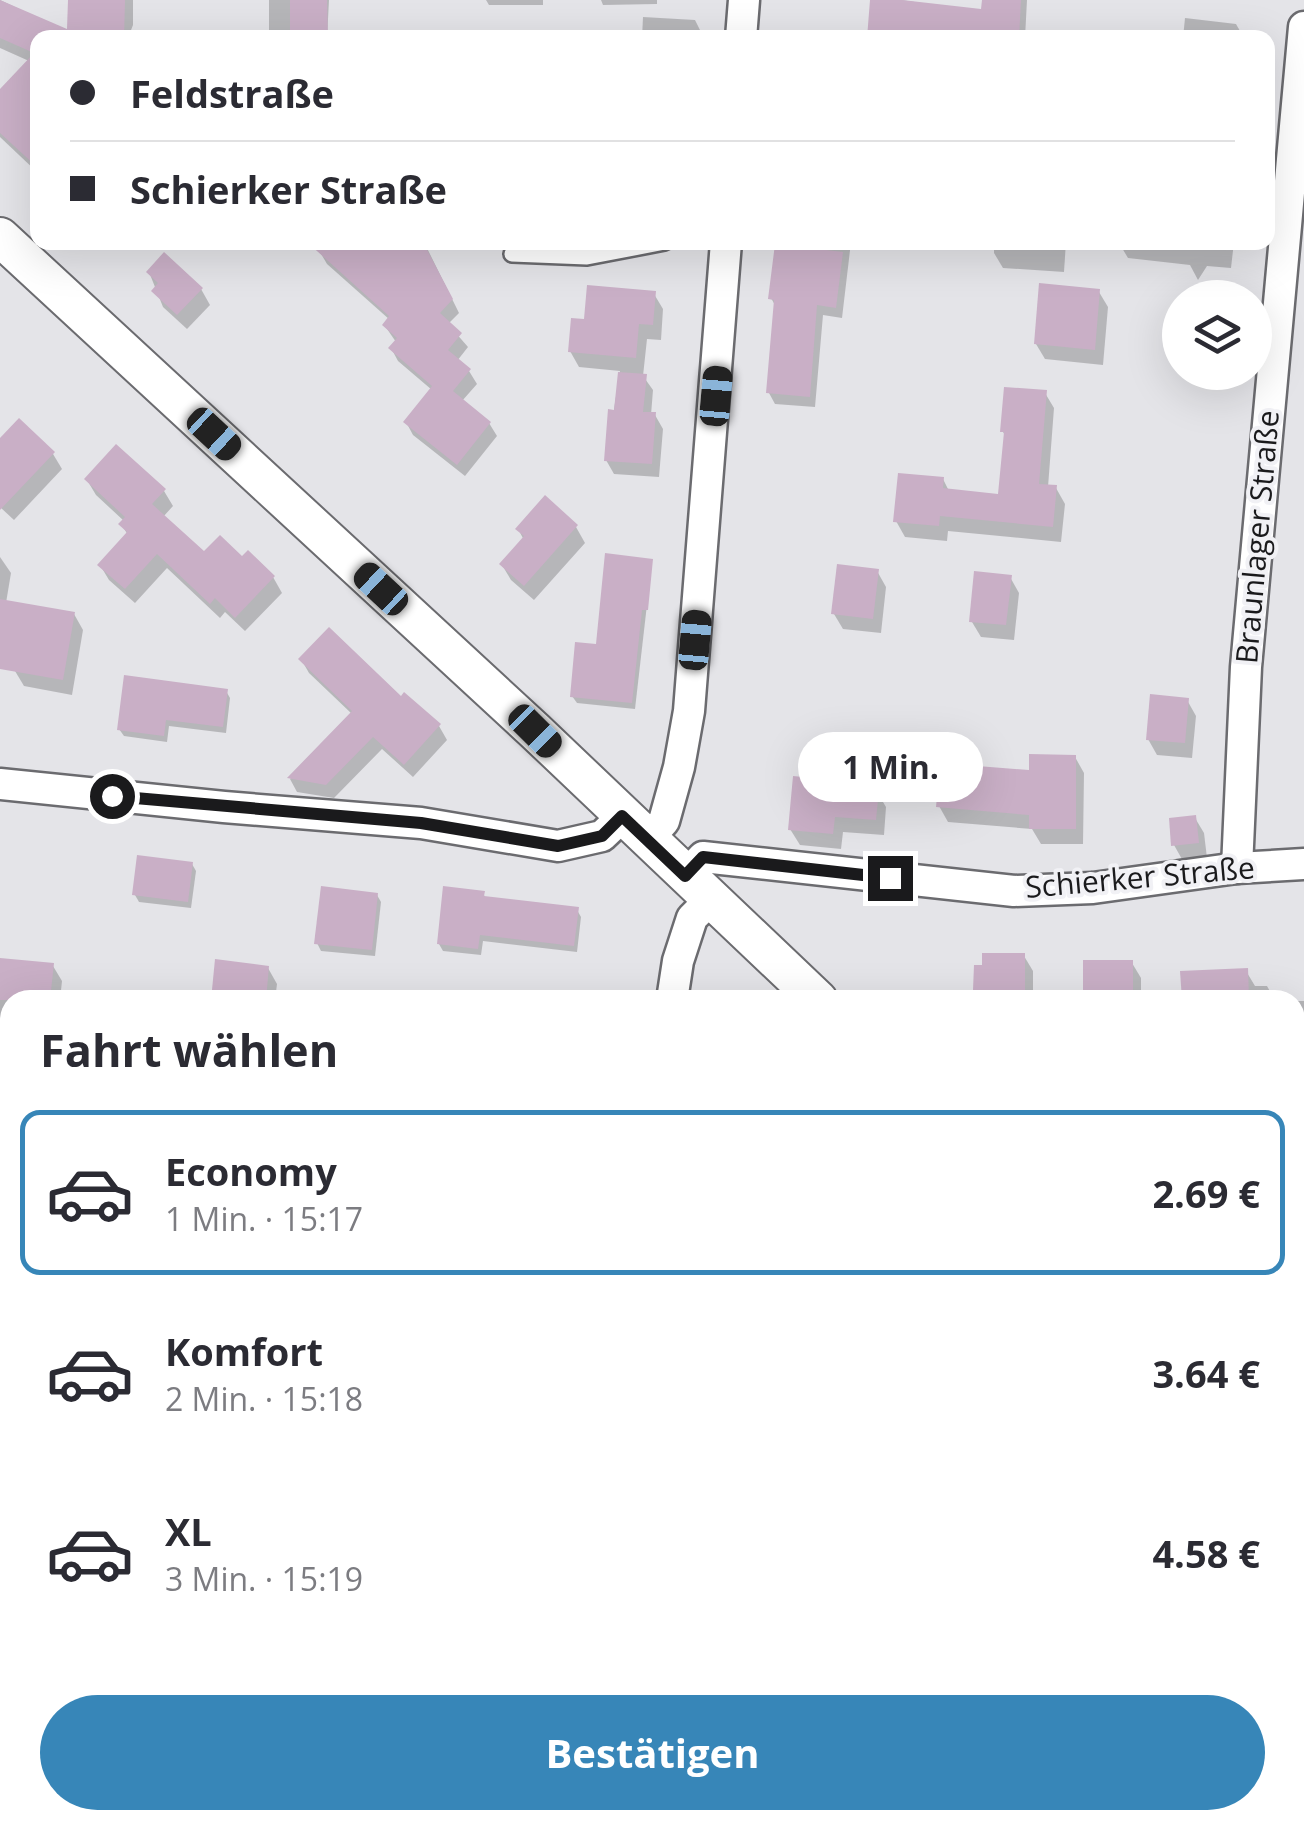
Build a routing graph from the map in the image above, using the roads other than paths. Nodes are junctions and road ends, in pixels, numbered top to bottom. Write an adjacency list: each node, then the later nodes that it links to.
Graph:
1 (744, 0): 3 (street)
2 (1304, 28): 11 (street, Braunlager Straße)
3 (742, 30)
4 (0, 236): 9 (street)
5 (623, 250): 7 (lane)
6 (725, 250): 9 (street)
7 (512, 254)
8 (0, 784): 9 (street)
9 (635, 828): 12 (street)
10 (1304, 864): 11 (street, Schierker Straße)
11 (1236, 868): 12 (street, Schierker Straße)
12 (698, 887): 13 (street); 14 (street)
13 (674, 990)
14 (807, 990)

